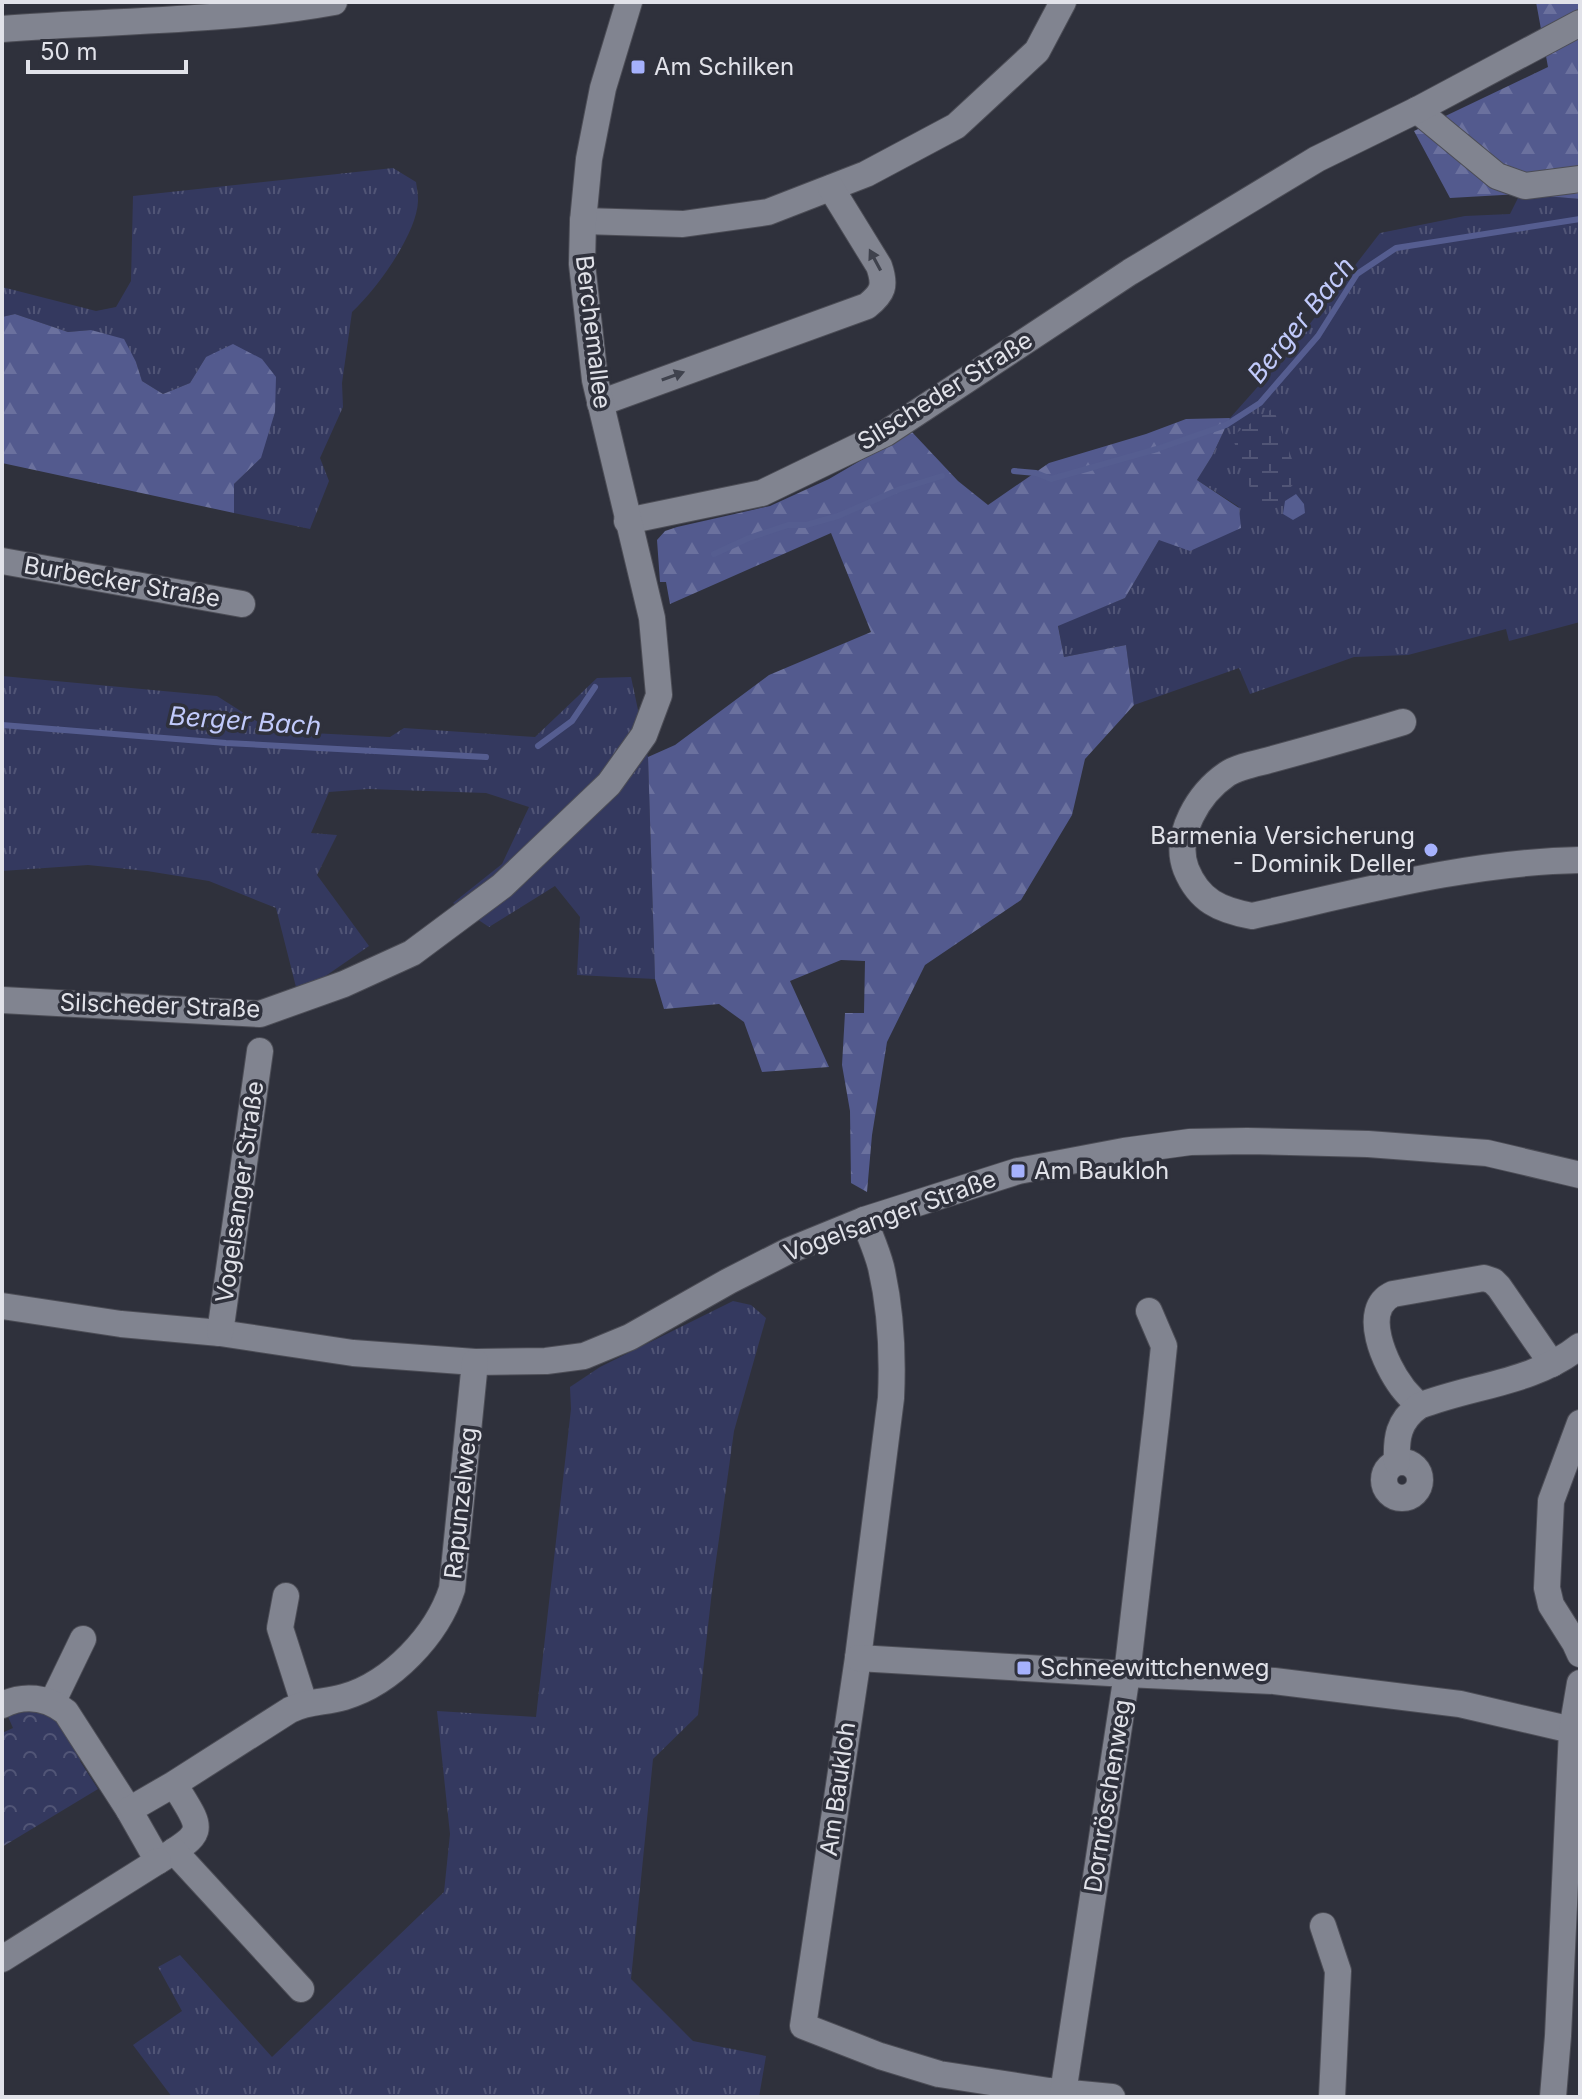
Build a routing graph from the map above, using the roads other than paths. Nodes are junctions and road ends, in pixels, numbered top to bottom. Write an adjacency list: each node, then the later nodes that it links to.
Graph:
1 (334, 2): 5 (street)
2 (629, 2): 9 (street, Berchemallee)
3 (1063, 2): 8 (street)
4 (1580, 23): 6 (street, Silscheder Straße)
5 (2, 29)
6 (1417, 110): 7 (street); 11 (street, Silscheder Straße)
7 (1580, 179)
8 (831, 188): 9 (street); 10 (street, one-way to 8)
9 (583, 221): 10 (street, Berchemallee)
10 (600, 403): 11 (street, Berchemallee)
11 (627, 521): 16 (street, Silscheder Straße)
12 (2, 561): 13 (street, Burbecker Straße)
13 (242, 604)
14 (1403, 722): 15 (street)
15 (1580, 860)
16 (2, 1000)
17 (260, 1051): 22 (street, Vogelsanger Straße)
18 (1580, 1175): 19 (street, Vogelsanger Straße)
19 (864, 1220): 24 (street, Vogelsanger Straße); 32 (street, Am Baukloh)
20 (2, 1306): 22 (street, Vogelsanger Straße)
21 (1149, 1311): 33 (street, Dornröschenweg)
22 (220, 1333): 24 (street, Vogelsanger Straße)
23 (1580, 1346): 25 (street)
24 (475, 1362): 36 (street, Rapunzelweg)
25 (1552, 1364): 26 (street); 26 (street)
26 (1419, 1406): 28 (street)
27 (1580, 1423): 31 (street)
28 (1397, 1462)
29 (286, 1596): 36 (street)
30 (83, 1639): 35 (street)
31 (1580, 1654)
32 (858, 1658): 33 (street); 46 (street, Am Baukloh)
33 (1127, 1674): 38 (street); 46 (street, Dornröschenweg)
34 (1580, 1683): 38 (street)
35 (53, 1701): 37 (street); 40 (street)
36 (304, 1703): 39 (street, Rapunzelweg)
37 (2, 1705)
38 (1575, 1737): 45 (street)
39 (174, 1784): 40 (street, Rapunzelweg); 41 (street)
40 (129, 1810): 41 (street)
41 (166, 1856): 43 (street); 44 (street)
42 (1323, 1926): 48 (street)
43 (2, 1959)
44 (301, 1989)
45 (1569, 2037): 49 (street)
46 (1063, 2093): 47 (street)
47 (1112, 2097)
48 (1332, 2097)
49 (1553, 2097)

